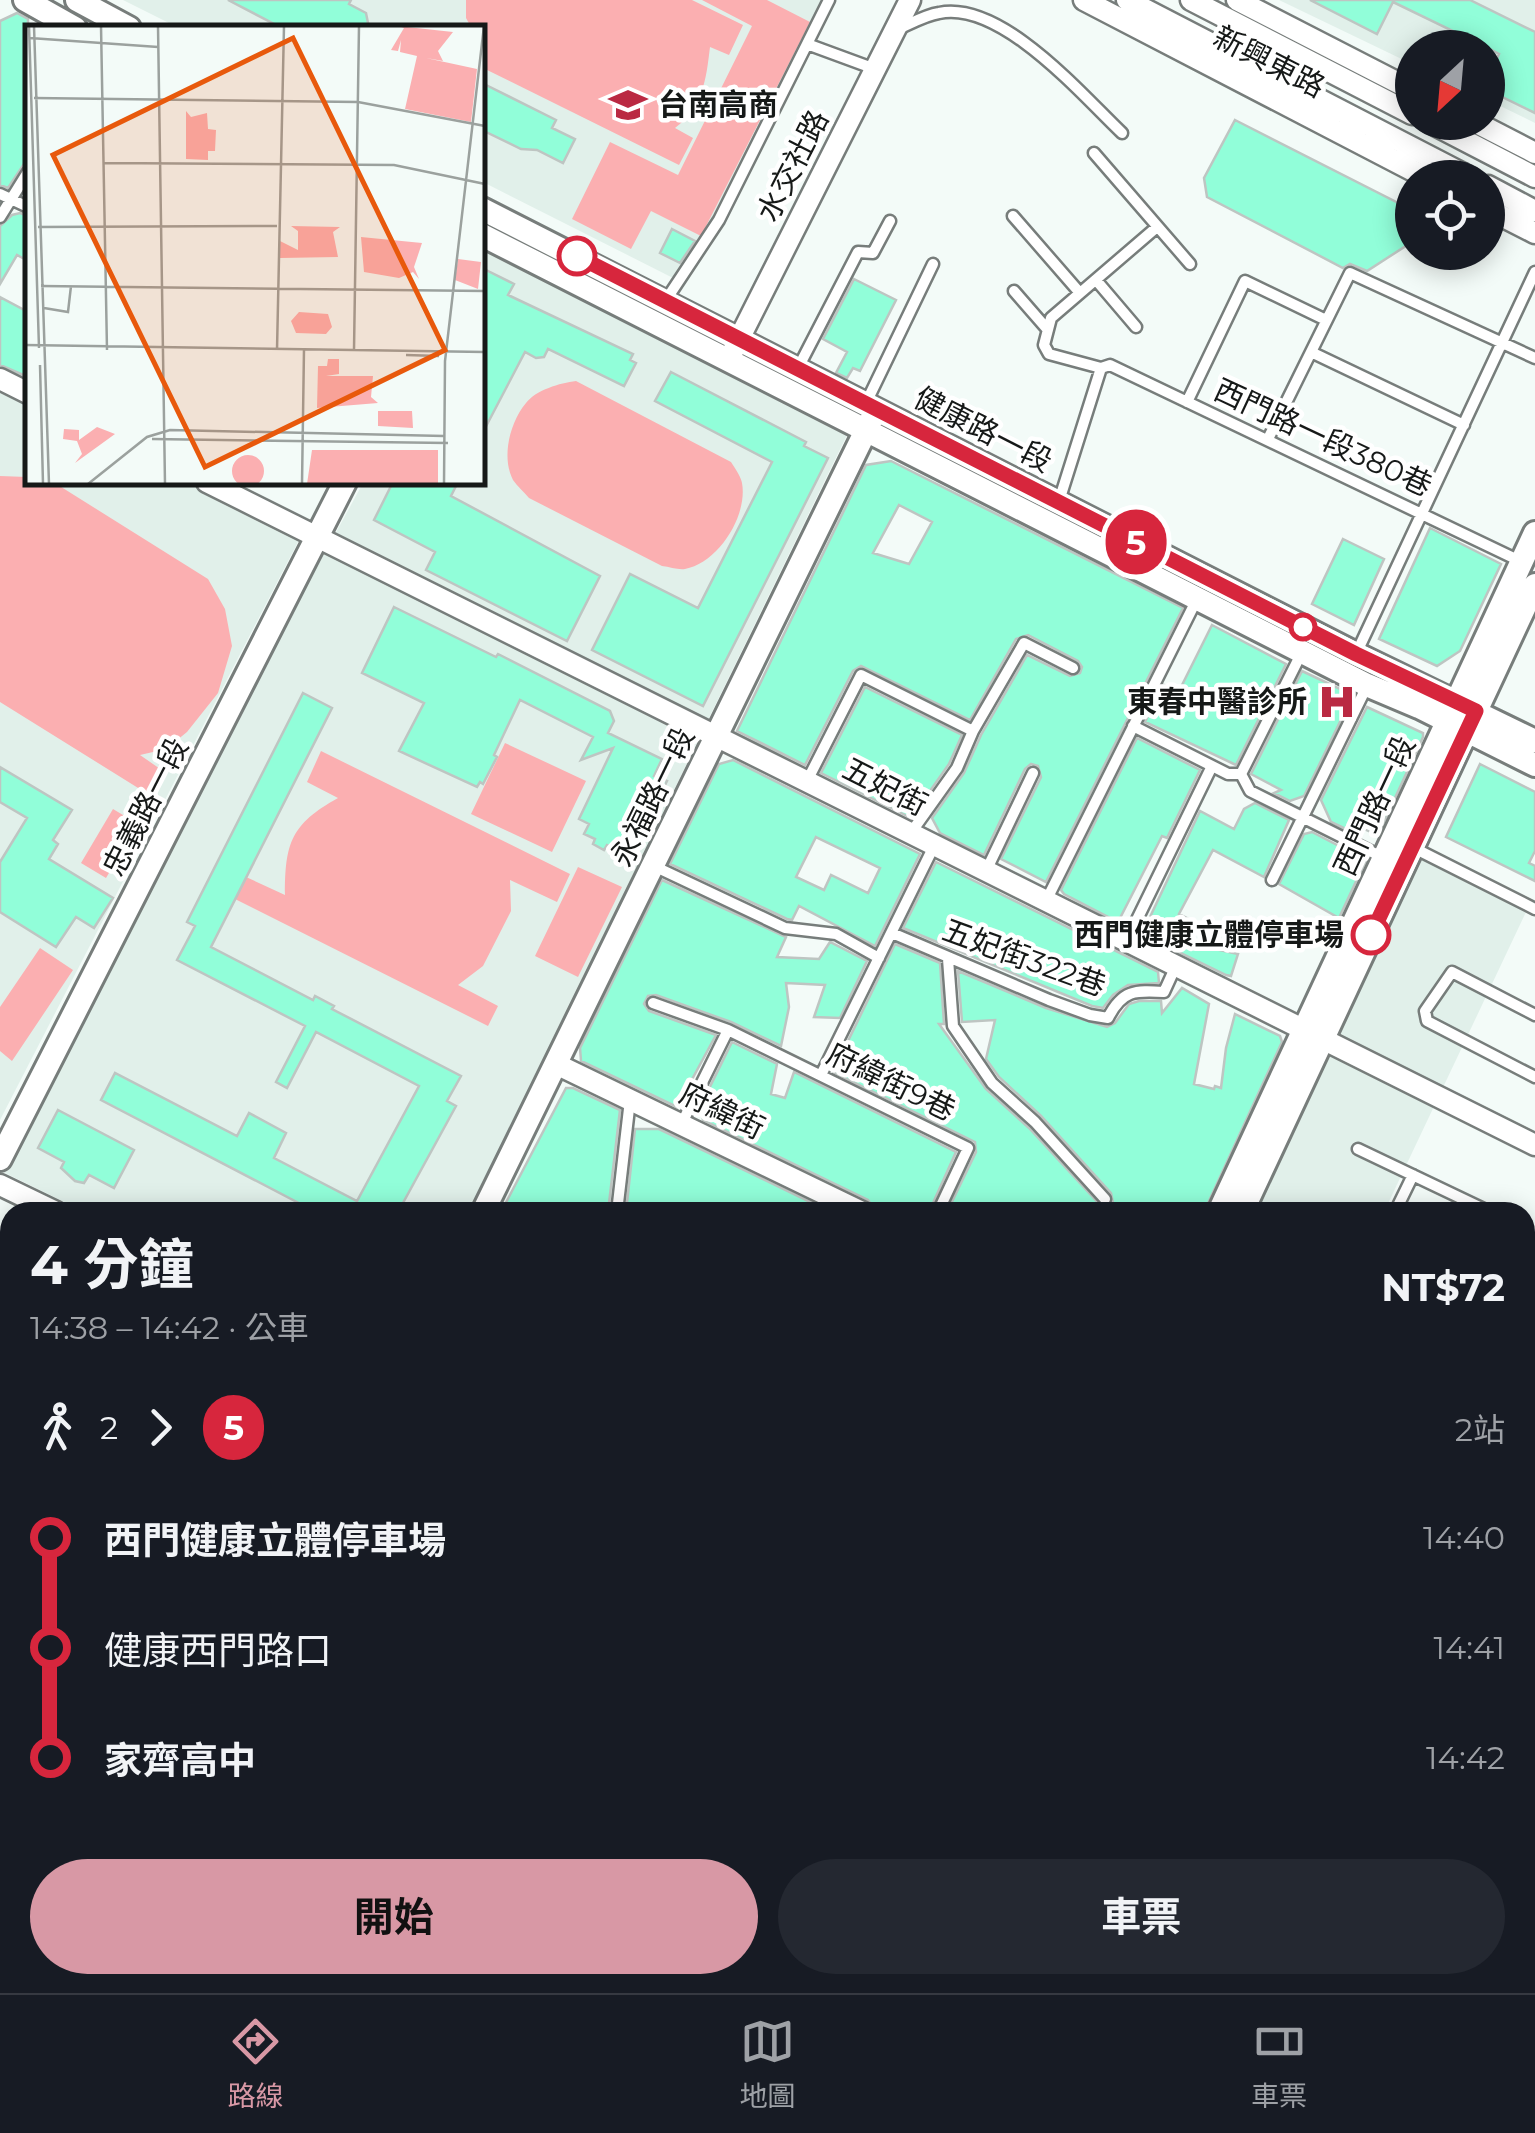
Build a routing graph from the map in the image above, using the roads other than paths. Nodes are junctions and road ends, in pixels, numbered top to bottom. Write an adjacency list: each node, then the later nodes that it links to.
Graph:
1 (25, 0): 9 (street)
2 (77, 0): 10 (street)
3 (829, 0): 12 (lane)
4 (910, 0): 11 (street, 水交社路)
5 (1084, 0): 22 (street, 新興東路)
6 (1128, 0): 21 (street, 新興東路)
7 (1191, 0): 15 (street, 新興東路)
8 (1237, 0): 14 (street, 新興東路)
9 (69, 25)
10 (123, 25)
11 (895, 30): 13 (street, 水交社路); 16 (lane)
12 (807, 44): 13 (lane); 42 (lane)
13 (875, 70): 47 (street, 水交社路)
14 (1395, 81)
15 (1395, 105)
16 (1122, 133)
17 (1505, 138): 20 (street)
18 (1464, 140): 24 (street)
19 (1094, 153): 33 (lane)
20 (1535, 153)
21 (1436, 160)
22 (1395, 161)
23 (25, 175): 26 (lane)
24 (1535, 177)
25 (1505, 195): 28 (street)
26 (5, 196): 30 (lane)
27 (485, 211): 42 (street, 健康路一段)
28 (1535, 211)
29 (1013, 216): 41 (lane)
30 (0, 217)
31 (1505, 217): 34 (street)
32 (890, 221): 51 (lane)
33 (1157, 227): 37 (lane); 39 (lane)
34 (1535, 233)
35 (485, 236): 47 (street, 健康路一段)
36 (934, 264): 55 (lane)
37 (1190, 264)
38 (1535, 272): 46 (lane)
39 (1096, 280): 41 (lane); 44 (lane)
40 (1014, 291): 45 (lane)
41 (1080, 293): 45 (lane)
42 (665, 301): 47 (street, 健康路一段)
43 (1326, 320): 46 (lane); 48 (lane); 54 (lane)
44 (1136, 327)
45 (1048, 330): 50 (lane, 西門路一段380巷)
46 (1502, 343): 49 (lane); 56 (lane)
47 (734, 349): 51 (street, 健康路一段); 55 (street, 健康路一段)
48 (1310, 352): 56 (lane); 57 (lane)
49 (1535, 358)
50 (1100, 368): 54 (lane, 西門路一段380巷); 60 (lane)
51 (798, 369): 55 (street, 健康路一段)
52 (0, 380): 53 (street)
53 (25, 392)
54 (1188, 402): 57 (lane, 西門路一段380巷)
55 (869, 414): 60 (street, 健康路一段); 66 (street, 健康路一段); 74 (street, 永福路一段)
56 (1464, 426): 61 (lane)
57 (1268, 439): 61 (lane, 西門路一段380巷)
58 (213, 485): 63 (street, 五妃街)
59 (344, 485): 63 (street, 忠義路一段)
60 (1058, 502): 68 (street, 健康路一段)
61 (1423, 512): 64 (lane, 西門路一段380巷); 68 (lane)
62 (1535, 533): 64 (street, 西門路一段)
63 (318, 538): 74 (street, 五妃街); 107 (street, 忠義路一段)
64 (1522, 562): 71 (street, 西門路一段)
65 (1533, 593): 71 (street, 西門路一段)
66 (1197, 598): 67 (street, 健康路一段); 72 (lane)
67 (1302, 652): 70 (street, 健康路一段); 79 (lane)
68 (1356, 654): 71 (street, 健康路一段)
69 (1073, 668): 73 (lane)
70 (1367, 685): 71 (street, 健康路一段); 81 (lane)
71 (1462, 716): 75 (street); 76 (street); 84 (street, 西門路一段); 85 (street, 西門路一段)
72 (1133, 726): 77 (lane); 89 (lane)
73 (974, 731): 80 (lane); 82 (lane)
74 (716, 736): 80 (street, 五妃街); 100 (street, 永福路一段)
75 (1535, 741)
76 (1535, 765)
77 (1212, 766): 79 (lane); 92 (lane)
78 (1033, 773): 87 (lane)
79 (1242, 774): 81 (lane)
80 (807, 782): 82 (street, 五妃街)
81 (1302, 817): 85 (lane); 88 (lane)
82 (910, 834): 83 (street, 五妃街)
83 (934, 846): 87 (street, 五妃街); 91 (lane)
84 (1412, 847): 90 (lane); 99 (street, 西門路一段)
85 (1384, 858): 99 (street, 西門路一段)
86 (658, 868): 93 (lane)
87 (986, 872): 89 (street, 五妃街)
88 (1272, 880)
89 (1045, 902): 92 (street, 五妃街)
90 (1535, 909)
91 (892, 933): 93 (lane); 94 (lane, 五妃街322巷)
92 (1125, 943): 95 (street, 五妃街)
93 (879, 958): 101 (lane)
94 (948, 959): 95 (lane, 五妃街322巷); 110 (lane)
95 (1175, 968): 99 (street, 五妃街)
96 (653, 1003): 98 (lane, 府緯街9巷)
97 (1535, 1015): 102 (lane)
98 (728, 1030): 101 (lane, 府緯街9巷); 104 (lane)
99 (1314, 1033): 105 (street, 五妃街); 116 (street, 西門路一段); 117 (street, 西門路一段)
100 (556, 1064): 103 (street, 府緯街); 112 (street, 永福路一段)
101 (821, 1075): 115 (lane, 府緯街9巷)
102 (1535, 1077)
103 (630, 1100): 104 (street, 府緯街); 113 (lane)
104 (681, 1125): 114 (street, 府緯街)
105 (1535, 1145)
106 (1358, 1149): 108 (lane)
107 (0, 1159)
108 (1413, 1176): 118 (lane); 119 (lane)
109 (0, 1184): 111 (street)
110 (1105, 1198)
111 (36, 1202)
112 (488, 1202)
113 (618, 1202)
114 (839, 1202)
115 (943, 1202)
116 (1224, 1202)
117 (1246, 1202)
118 (1400, 1202)
119 (1469, 1202)

